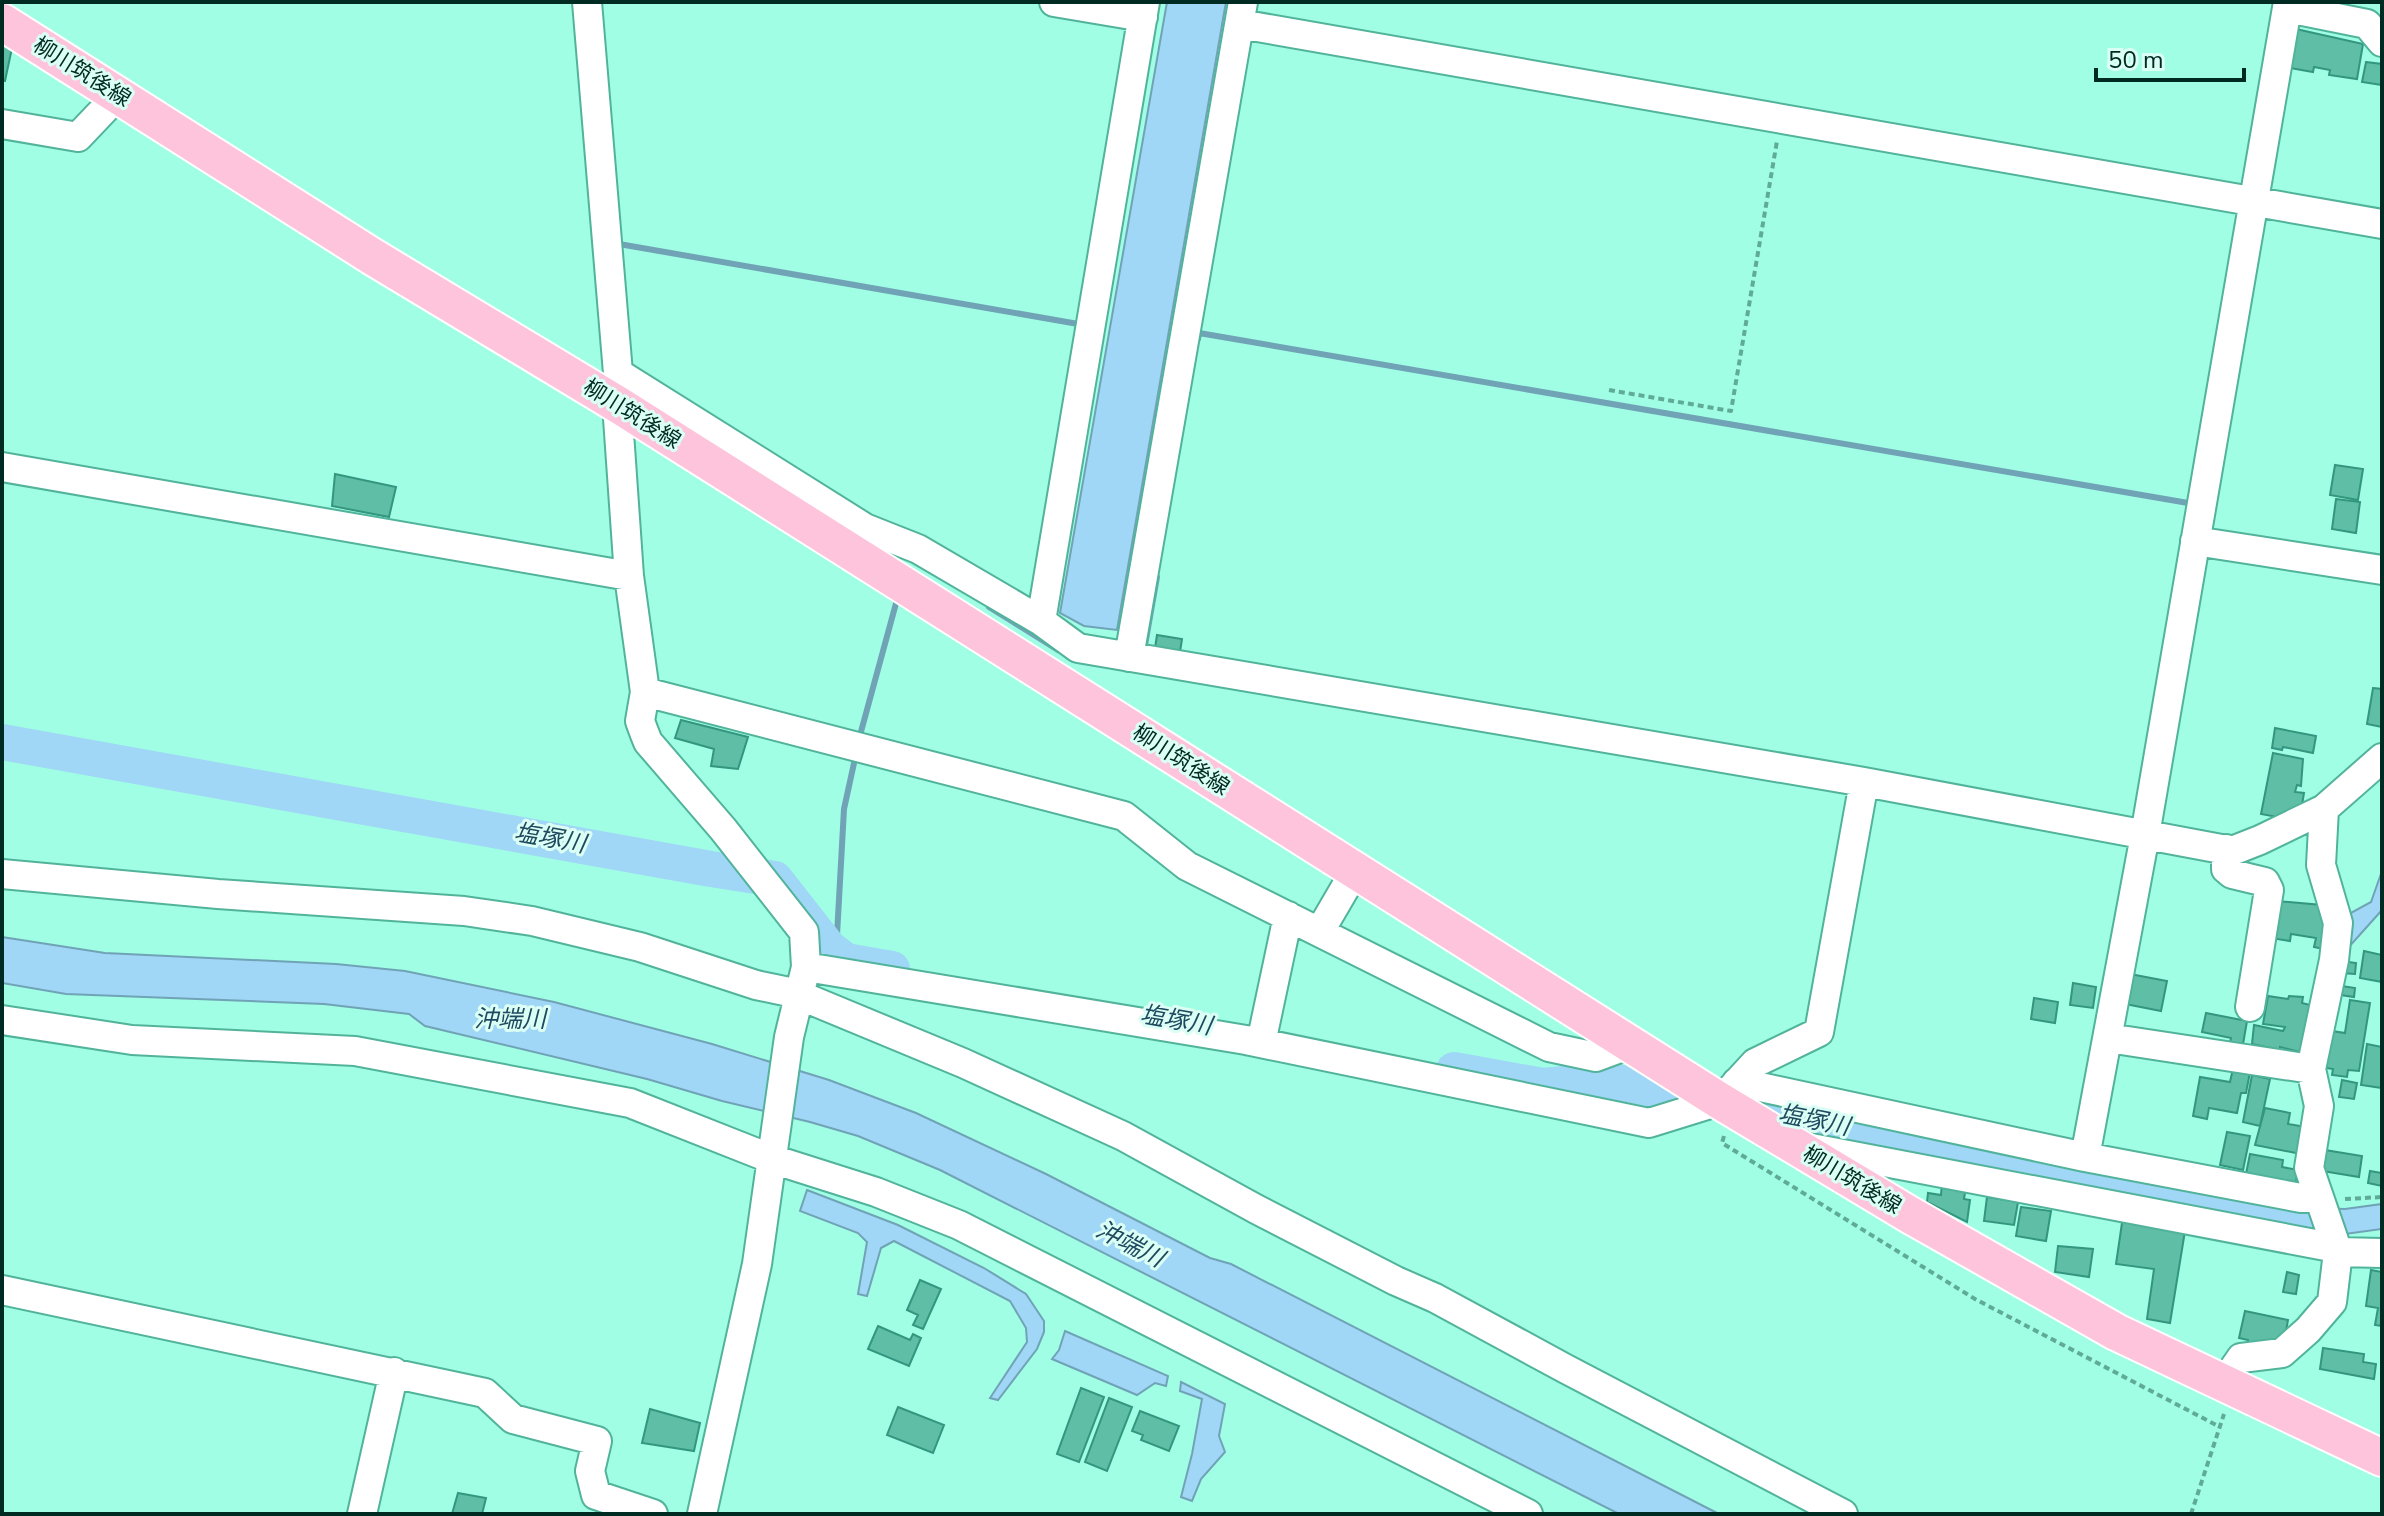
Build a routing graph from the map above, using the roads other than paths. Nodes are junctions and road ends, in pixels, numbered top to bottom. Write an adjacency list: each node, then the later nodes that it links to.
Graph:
1 (587, 2): 12 (street)
2 (1054, 2): 4 (street)
3 (2287, 5): 7 (street); 10 (street)
4 (1144, 10): 17 (street)
5 (1242, 13): 10 (street); 18 (street)
6 (2, 22): 8 (main road, 柳川筑後線)
7 (2380, 53)
8 (118, 95): 9 (street); 12 (main road, 柳川筑後線)
9 (2, 124)
10 (2253, 201): 11 (street); 14 (street)
11 (2382, 224)
12 (618, 389): 16 (street); 17 (street); 25 (main road, 柳川筑後線)
13 (2, 467): 16 (street)
14 (2195, 541): 15 (street); 23 (street)
15 (2382, 570)
16 (629, 576): 19 (street)
17 (1041, 621): 18 (street)
18 (1129, 657): 21 (street)
19 (645, 692): 27 (street); 29 (street)
20 (2382, 758): 22 (street)
21 (1864, 782): 23 (street); 37 (street)
22 (2324, 809): 24 (street); 36 (street)
23 (2145, 835): 24 (street); 33 (street)
24 (2226, 849): 31 (street)
25 (1355, 871): 28 (street); 35 (main road, 柳川筑後線)
26 (2, 874): 30 (street)
27 (1288, 916): 28 (street); 34 (street)
28 (1320, 931): 35 (street)
29 (806, 967): 30 (street); 34 (street)
30 (799, 995): 39 (street); 52 (street)
31 (2250, 1007)
32 (2, 1020): 39 (street)
33 (2108, 1038): 36 (street); 40 (street)
34 (1261, 1043): 37 (street)
35 (1631, 1044): 37 (main road, 柳川筑後線)
36 (2311, 1069): 41 (street)
37 (1729, 1096): 38 (main road, 柳川筑後線); 40 (street)
38 (1794, 1145): 42 (street); 46 (main road, 柳川筑後線)
39 (773, 1147): 50 (street); 51 (street)
40 (2085, 1157): 41 (street)
41 (2320, 1202): 42 (street)
42 (2335, 1247): 43 (street); 46 (street)
43 (2382, 1253)
44 (2, 1290): 45 (street)
45 (394, 1372): 48 (street); 49 (street)
46 (2228, 1386): 47 (main road, 柳川筑後線)
47 (2382, 1458)
48 (362, 1514)
49 (653, 1514)
50 (702, 1514)
51 (1528, 1514)
52 (1843, 1514)

